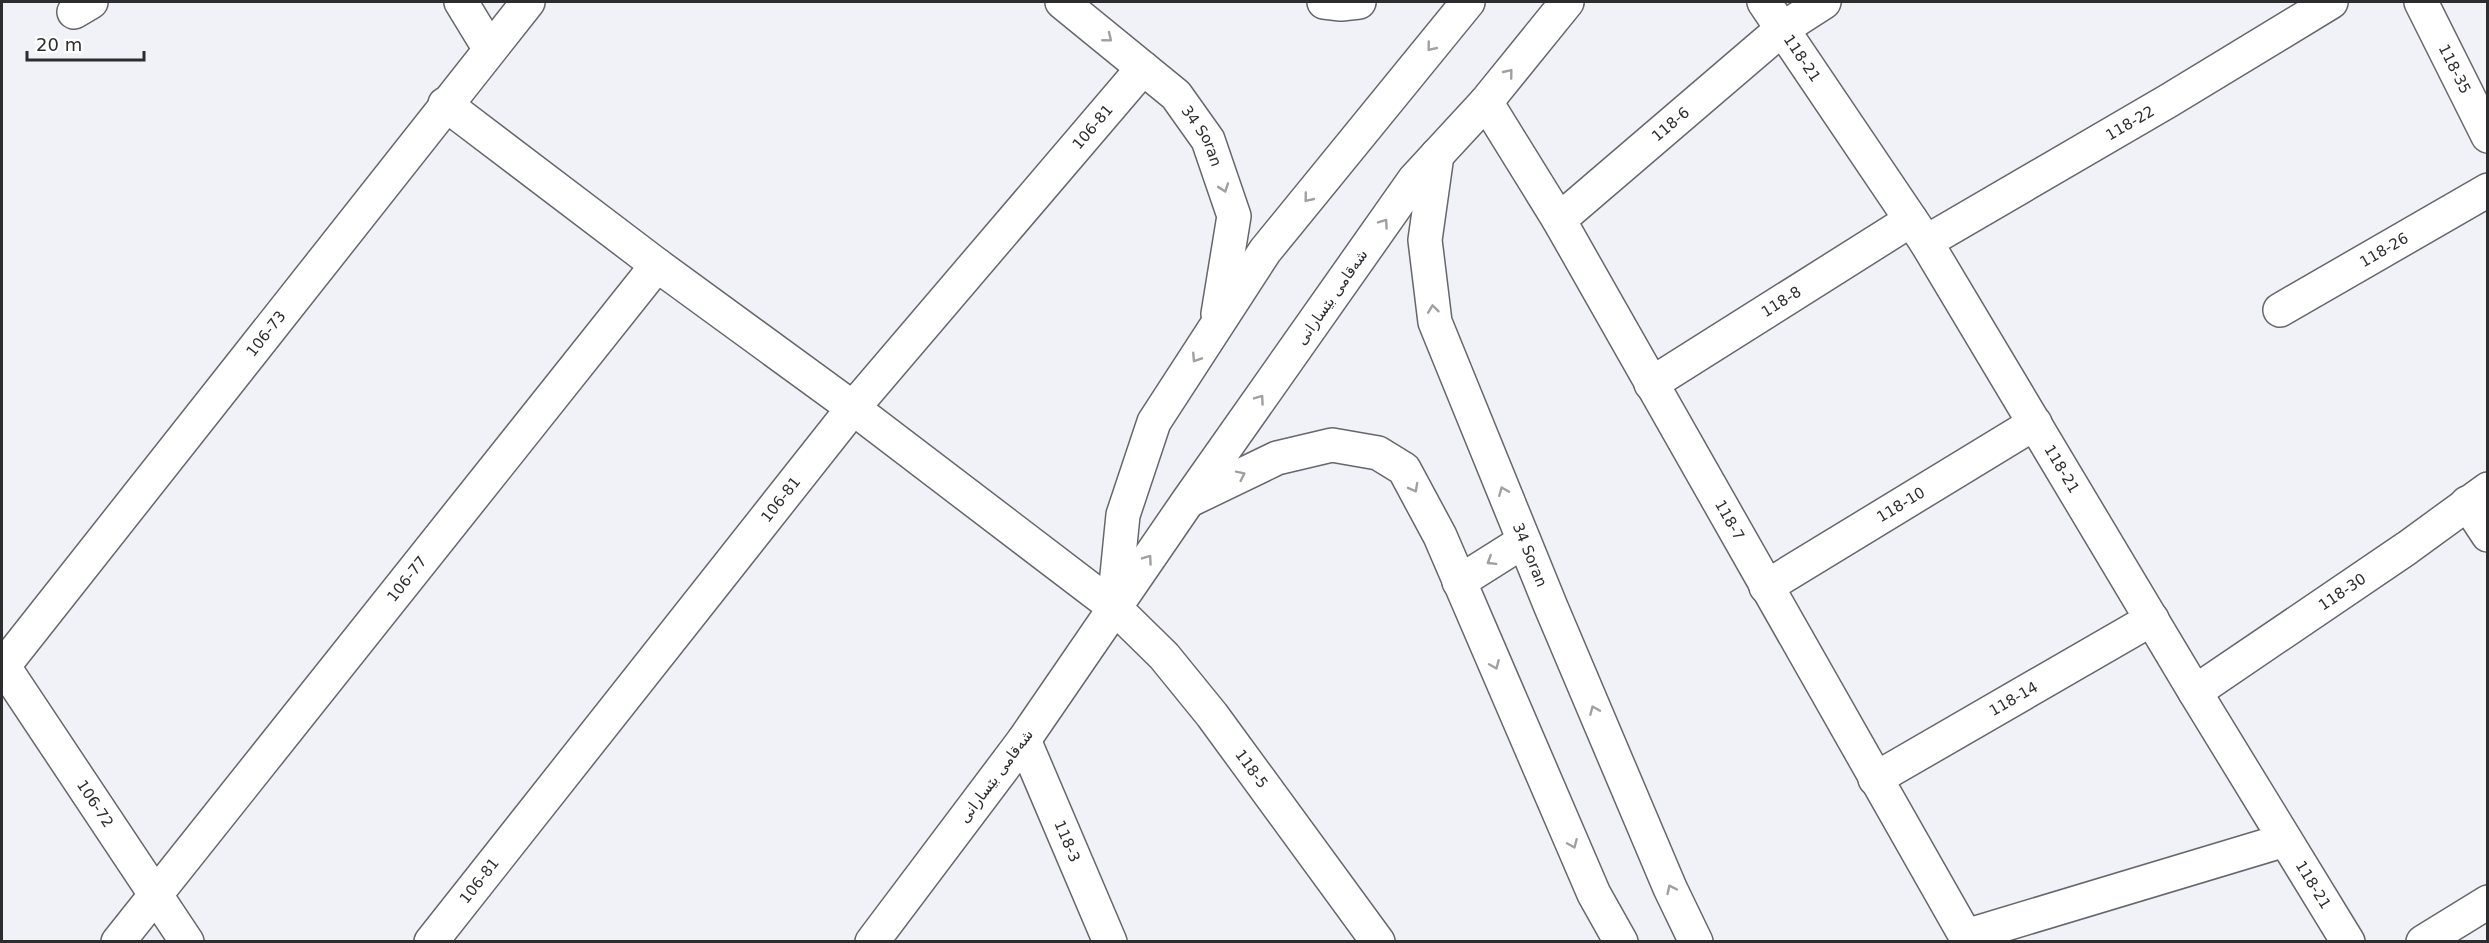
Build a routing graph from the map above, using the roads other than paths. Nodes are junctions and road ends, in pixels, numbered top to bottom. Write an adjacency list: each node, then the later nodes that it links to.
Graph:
1 (460, 2): 13 (street)
2 (528, 2): 13 (street, 106-73)
3 (1062, 2): 14 (street, 34 Soran, one-way to 14)
4 (1324, 2): 5 (street)
5 (1359, 2)
6 (1468, 2): 24 (street, شەقامی بێسارانی, one-way to 24)
7 (1568, 2): 15 (street, شەقامی بێسارانی, one-way to 7)
8 (1764, 2): 12 (street, 118-21)
9 (1824, 2): 12 (street, 118-6)
10 (2331, 2): 21 (street, 118-22)
11 (2421, 2): 17 (street, 118-35)
12 (1782, 29): 20 (street, 118-6); 21 (street, 118-21)
13 (489, 48): 16 (street, 106-73)
14 (1143, 68): 24 (street, 34 Soran, one-way to 24); 26 (street, 106-81)
15 (1486, 102): 18 (street, شەقامی بێسارانی); 20 (street, 118-7)
16 (445, 104): 22 (street, 118-5); 36 (street, 106-73)
17 (2487, 136)
18 (1437, 155): 29 (street, شەقامی بێسارانی, one-way to 18); 31 (street, 34 Soran, one-way to 18)
19 (2487, 190): 23 (street, 118-26)
20 (1558, 220): 25 (street, 118-7)
21 (1919, 231): 25 (street, 118-8); 27 (street, 118-21)
22 (657, 265): 26 (street, 118-5); 41 (street, 106-77)
23 (2280, 310)
24 (1217, 325): 34 (street, شەقامی بێسارانی, one-way to 34)
25 (1651, 384): 33 (street, 118-7)
26 (853, 408): 34 (street, 118-5); 46 (street, 106-81)
27 (2035, 423): 33 (street, 118-10); 35 (street, 118-21)
28 (2477, 496): 30 (street); 37 (street, 118-30)
29 (1188, 501): 32 (street, one-way to 32); 34 (street, شەقامی بێسارانی, one-way to 29)
30 (2487, 536)
31 (1524, 541): 32 (street, one-way to 32); 51 (street, 34 Soran, one-way to 31)
32 (1459, 582): 50 (street, one-way to 50)
33 (1766, 586): 39 (street, 118-7)
34 (1114, 607): 38 (street, شەقامی بێسارانی); 49 (street, 118-5)
35 (2152, 620): 37 (street, 118-21); 39 (street, 118-14)
36 (2, 666): 41 (street, 106-72)
37 (2195, 692): 40 (street, 118-21)
38 (1024, 740): 47 (street, شەقامی بێسارانی); 48 (street, 118-3)
39 (1875, 779): 43 (street, 118-7)
40 (2285, 840): 43 (street); 52 (street, 118-21)
41 (155, 894): 44 (street, 106-77); 45 (street, 106-72)
42 (2487, 902): 53 (street)
43 (1968, 939)
44 (118, 942)
45 (187, 942)
46 (431, 942)
47 (873, 942)
48 (1110, 942)
49 (1378, 942)
50 (1621, 942)
51 (1696, 942)
52 (2348, 942)
53 (2422, 942)

